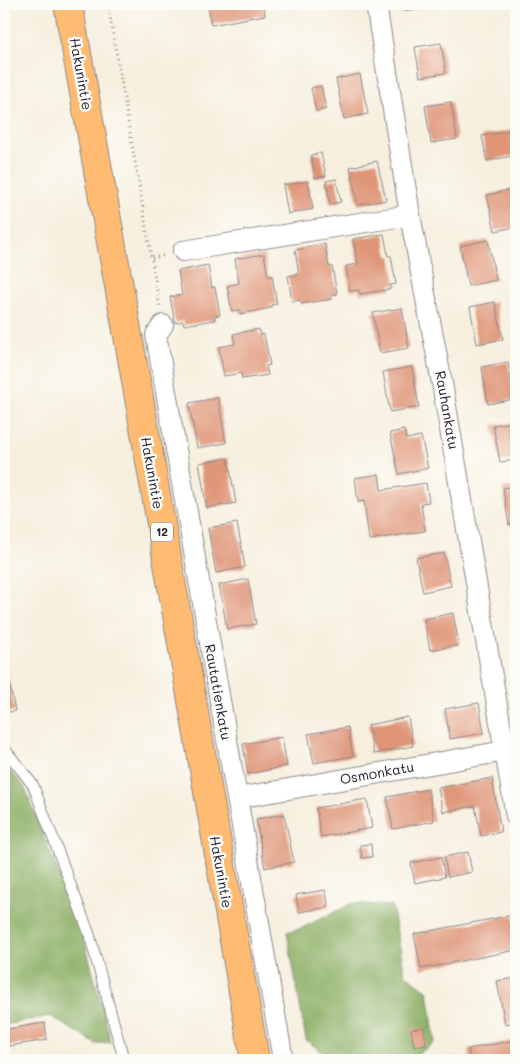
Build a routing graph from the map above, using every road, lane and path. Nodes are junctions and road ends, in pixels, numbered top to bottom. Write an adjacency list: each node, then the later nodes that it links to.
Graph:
1 (68, 4): 13 (highway, Hakunintie / 12)
2 (108, 4): 6 (path)
3 (376, 4): 4 (street, Rauhankatu)
4 (410, 215): 5 (street); 9 (street, Rauhankatu)
5 (183, 251)
6 (152, 258)
7 (163, 325): 10 (street, Rautatienkatu)
8 (4, 748): 12 (lane)
9 (510, 750): 10 (street, Osmonkatu); 11 (street, Rauhankatu)
10 (237, 798): 14 (street, Rautatienkatu)
11 (516, 816)
12 (124, 1060)
13 (255, 1060)
14 (283, 1060)

